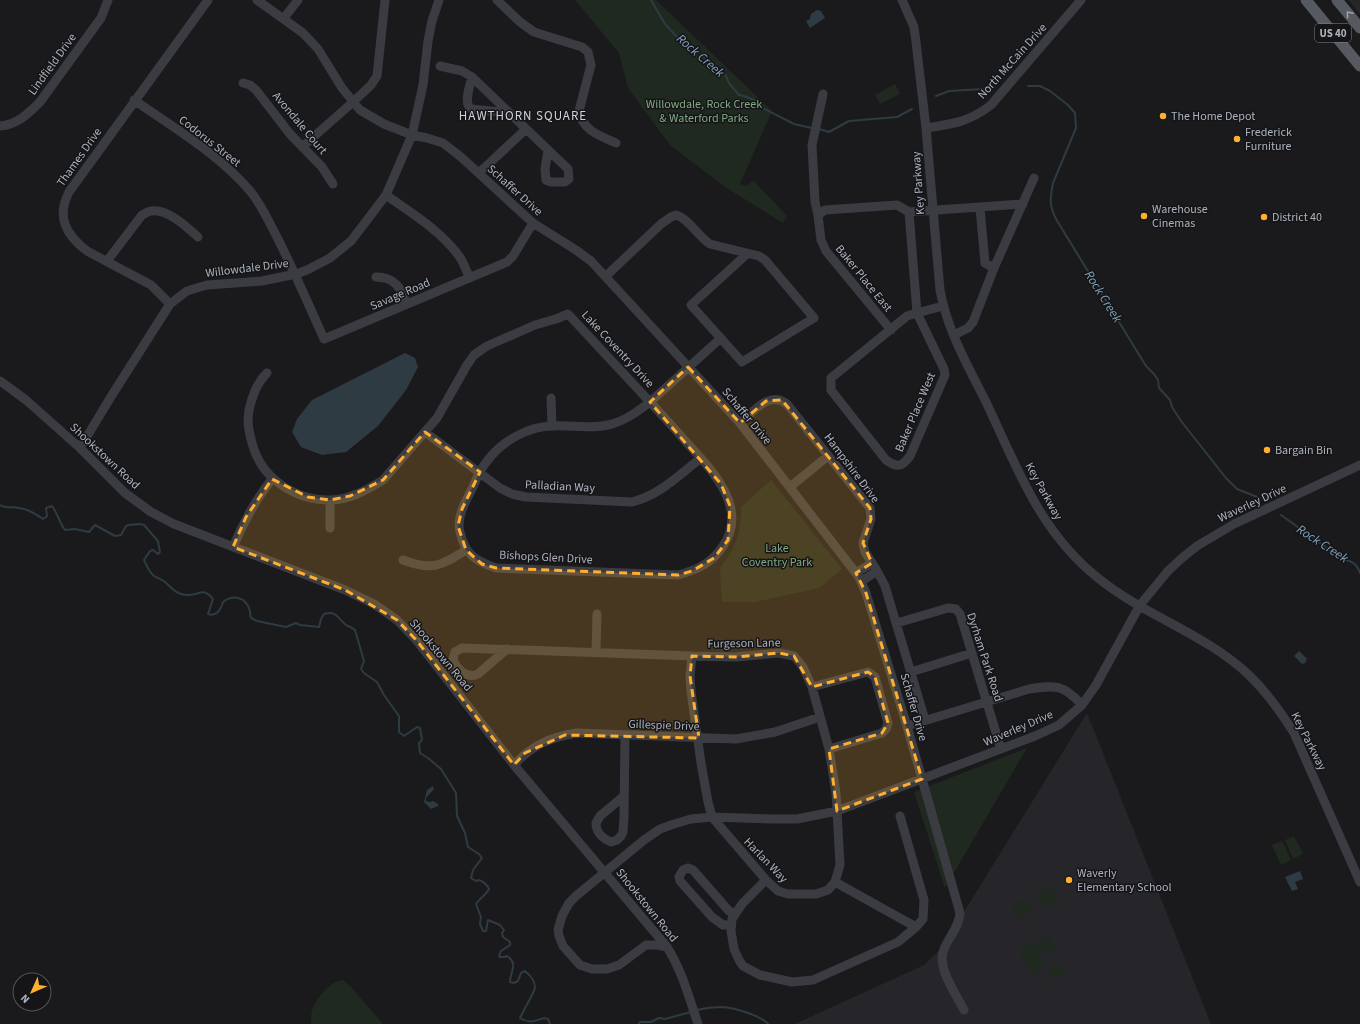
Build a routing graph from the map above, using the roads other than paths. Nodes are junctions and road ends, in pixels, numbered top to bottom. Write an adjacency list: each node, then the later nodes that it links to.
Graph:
1 (108, 0): 22 (street, Lindfield Drive)
2 (208, 0): 19 (street, Thames Drive)
3 (257, 0): 12 (street, Schaffer Drive)
4 (298, 0): 12 (street)
5 (386, 0): 20 (street)
6 (439, 0): 25 (street, Willowdale Drive)
7 (497, 0): 26 (street)
8 (902, 0): 23 (street, Key Parkway)
9 (1081, 0): 23 (street, North McCain Drive)
10 (1306, 0): 15 (main road, US 40)
11 (1337, 0): 13 (main road, US 40, one-way to 11)
12 (284, 18): 20 (street, Schaffer Drive)
13 (1360, 28)
14 (440, 66): 16 (street)
15 (1360, 66)
16 (472, 77): 21 (street); 21 (street)
17 (243, 84): 27 (street, Avondale Court)
18 (823, 94): 37 (street, Baker Place East)
19 (134, 100): 41 (street, Thames Drive); 43 (street, Codorus Street)
20 (353, 102): 25 (street, Schaffer Drive); 27 (street)
21 (509, 113): 24 (street)
22 (0, 126)
23 (926, 128): 35 (street, Key Parkway)
24 (526, 129): 28 (street); 29 (street)
25 (412, 135): 29 (street, Schaffer Drive); 32 (street, Willowdale Drive)
26 (616, 143)
27 (302, 146): 31 (street, Avondale Court)
28 (548, 150)
29 (479, 173): 38 (street, Schaffer Drive)
30 (1034, 178): 33 (street)
31 (333, 184)
32 (386, 195): 43 (street, Willowdale Drive); 46 (street)
33 (1023, 204): 34 (street); 42 (street)
34 (980, 208): 35 (street); 42 (street)
35 (932, 211): 36 (street); 49 (street, Key Parkway)
36 (909, 212): 37 (street); 50 (street)
37 (818, 215): 51 (street, Baker Place East)
38 (533, 223): 44 (street, Schaffer Drive); 46 (street, Savage Road)
39 (198, 237): 41 (street)
40 (747, 254): 44 (street); 53 (street); 53 (street)
41 (107, 261): 47 (street, Thames Drive)
42 (994, 268): 52 (street)
43 (296, 274): 47 (street, Willowdale Drive); 48 (street, Savage Road)
44 (606, 276): 54 (street, Schaffer Drive)
45 (376, 277): 48 (street)
46 (470, 278): 48 (street, Savage Road)
47 (170, 304): 62 (street, Willowdale Drive)
48 (407, 304)
49 (943, 306): 50 (street, Baker Place West); 52 (street, Key Parkway)
50 (917, 313): 51 (street, Baker Place West); 51 (street, Baker Place West)
51 (891, 330)
52 (954, 335): 78 (street, Key Parkway)
53 (721, 338): 54 (street, Bishops Glen Drive)
54 (688, 367): 58 (street, Bishops Glen Drive); 59 (street, Schaffer Drive)
55 (267, 373): 67 (street)
56 (0, 381): 62 (street, Shookstown Road)
57 (552, 398): 60 (street)
58 (650, 402): 60 (street, Bishops Glen Drive); 61 (street, Lake Coventry Drive); 64 (street, Bishops Glen Drive)
59 (740, 424): 63 (street, Hampshire Drive); 68 (street, Schaffer Drive)
60 (552, 426): 66 (street, Bishops Glen Drive)
61 (425, 432): 66 (street, Palladian Way); 69 (street, Lake Coventry Drive)
62 (80, 448): 71 (street, Shookstown Road)
63 (828, 456): 68 (street); 74 (street, Hampshire Drive)
64 (701, 458): 66 (street, Palladian Way); 72 (street, Bishops Glen Drive)
65 (1360, 465): 78 (street, Waverley Drive)
66 (480, 472): 72 (street, Bishops Glen Drive)
67 (272, 479): 69 (street, Lake Coventry Drive); 71 (street)
68 (790, 487): 76 (street, Schaffer Drive)
69 (330, 500): 70 (street)
70 (330, 528)
71 (233, 547): 96 (street, Shookstown Road)
72 (466, 550): 73 (street)
73 (403, 560)
74 (872, 563): 75 (street, Hampshire Drive); 76 (street)
75 (878, 572): 77 (street); 80 (street, Hampshire Drive)
76 (856, 573): 77 (street, Schaffer Drive)
77 (862, 581): 91 (street, Schaffer Drive)
78 (1140, 605): 88 (street, Waverley Drive); 105 (street, Key Parkway)
79 (598, 614): 82 (street)
80 (897, 623): 83 (street, Dyrham Park Road); 85 (street, Hampshire Drive)
81 (507, 649): 81 (street, Furgeson Lane); 82 (street, Furgeson Lane)
82 (596, 652): 84 (street, Furgeson Lane)
83 (972, 653): 85 (street); 87 (street, Dyrham Park Road)
84 (692, 656): 86 (street, Furgeson Lane); 93 (street)
85 (911, 672): 90 (street, Hampshire Drive)
86 (812, 687): 89 (street, Furgeson Lane); 94 (street)
87 (986, 701): 88 (street); 90 (street); 95 (street, Dyrham Park Road)
88 (1082, 705): 95 (street, Waverley Drive)
89 (820, 717): 93 (street, Gillespie Drive); 94 (street, Furgeson Lane)
90 (925, 720): 91 (street)
91 (907, 726): 97 (street, Schaffer Drive)
92 (625, 735): 93 (street, Gillespie Drive); 96 (street, Gillespie Drive); 98 (street)
93 (699, 738): 100 (street)
94 (829, 749): 99 (street, Furgeson Lane)
95 (1001, 749): 97 (street, Waverley Drive)
96 (514, 765): 102 (street, Shookstown Road)
97 (922, 780): 99 (street, Waverley Drive); 112 (street, Schaffer Drive)
98 (624, 796): 98 (street)
99 (837, 812): 100 (street, Waverley Drive); 104 (street)
100 (712, 816): 102 (street, Waverley Drive); 103 (street, Harlan Way)
101 (900, 816): 108 (street)
102 (605, 872): 109 (street, Shookstown Road); 110 (street)
103 (766, 880): 104 (street, Harlan Way); 106 (street)
104 (835, 882): 108 (street)
105 (1360, 882)
106 (735, 914): 107 (street); 107 (street)
107 (731, 925): 108 (street)
108 (916, 927)
109 (652, 928): 110 (street); 111 (street, Shookstown Road)
110 (646, 946): 111 (street)
111 (667, 947): 113 (street, Shookstown Road)
112 (964, 1010)
113 (698, 1024)

